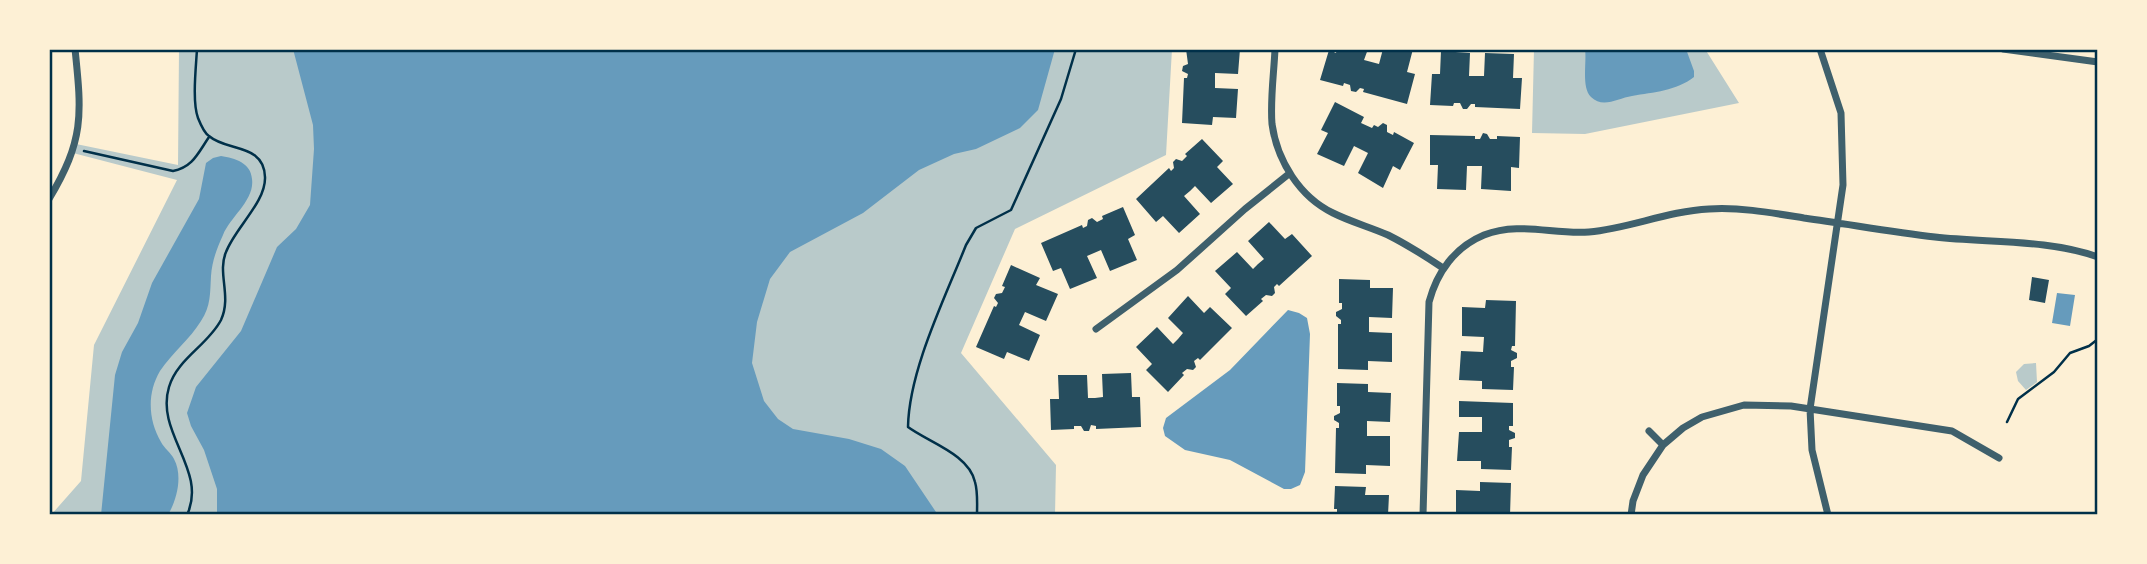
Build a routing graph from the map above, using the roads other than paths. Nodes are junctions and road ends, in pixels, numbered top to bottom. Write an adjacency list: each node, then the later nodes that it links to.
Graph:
1 (75, 49): 7 (street)
2 (1275, 49): 6 (street)
3 (1821, 49): 8 (street)
4 (2003, 49): 5 (street)
5 (2098, 62)
6 (1290, 173): 10 (street); 11 (street)
7 (49, 199)
8 (1838, 223): 9 (street); 10 (street); 12 (street)
9 (2098, 257)
10 (1443, 268): 16 (street)
11 (1096, 329)
12 (1810, 409): 14 (street); 15 (street); 18 (street)
13 (1650, 431): 14 (street)
14 (1663, 446): 17 (street)
15 (1999, 458)
16 (1423, 515)
17 (1631, 515)
18 (1828, 515)

